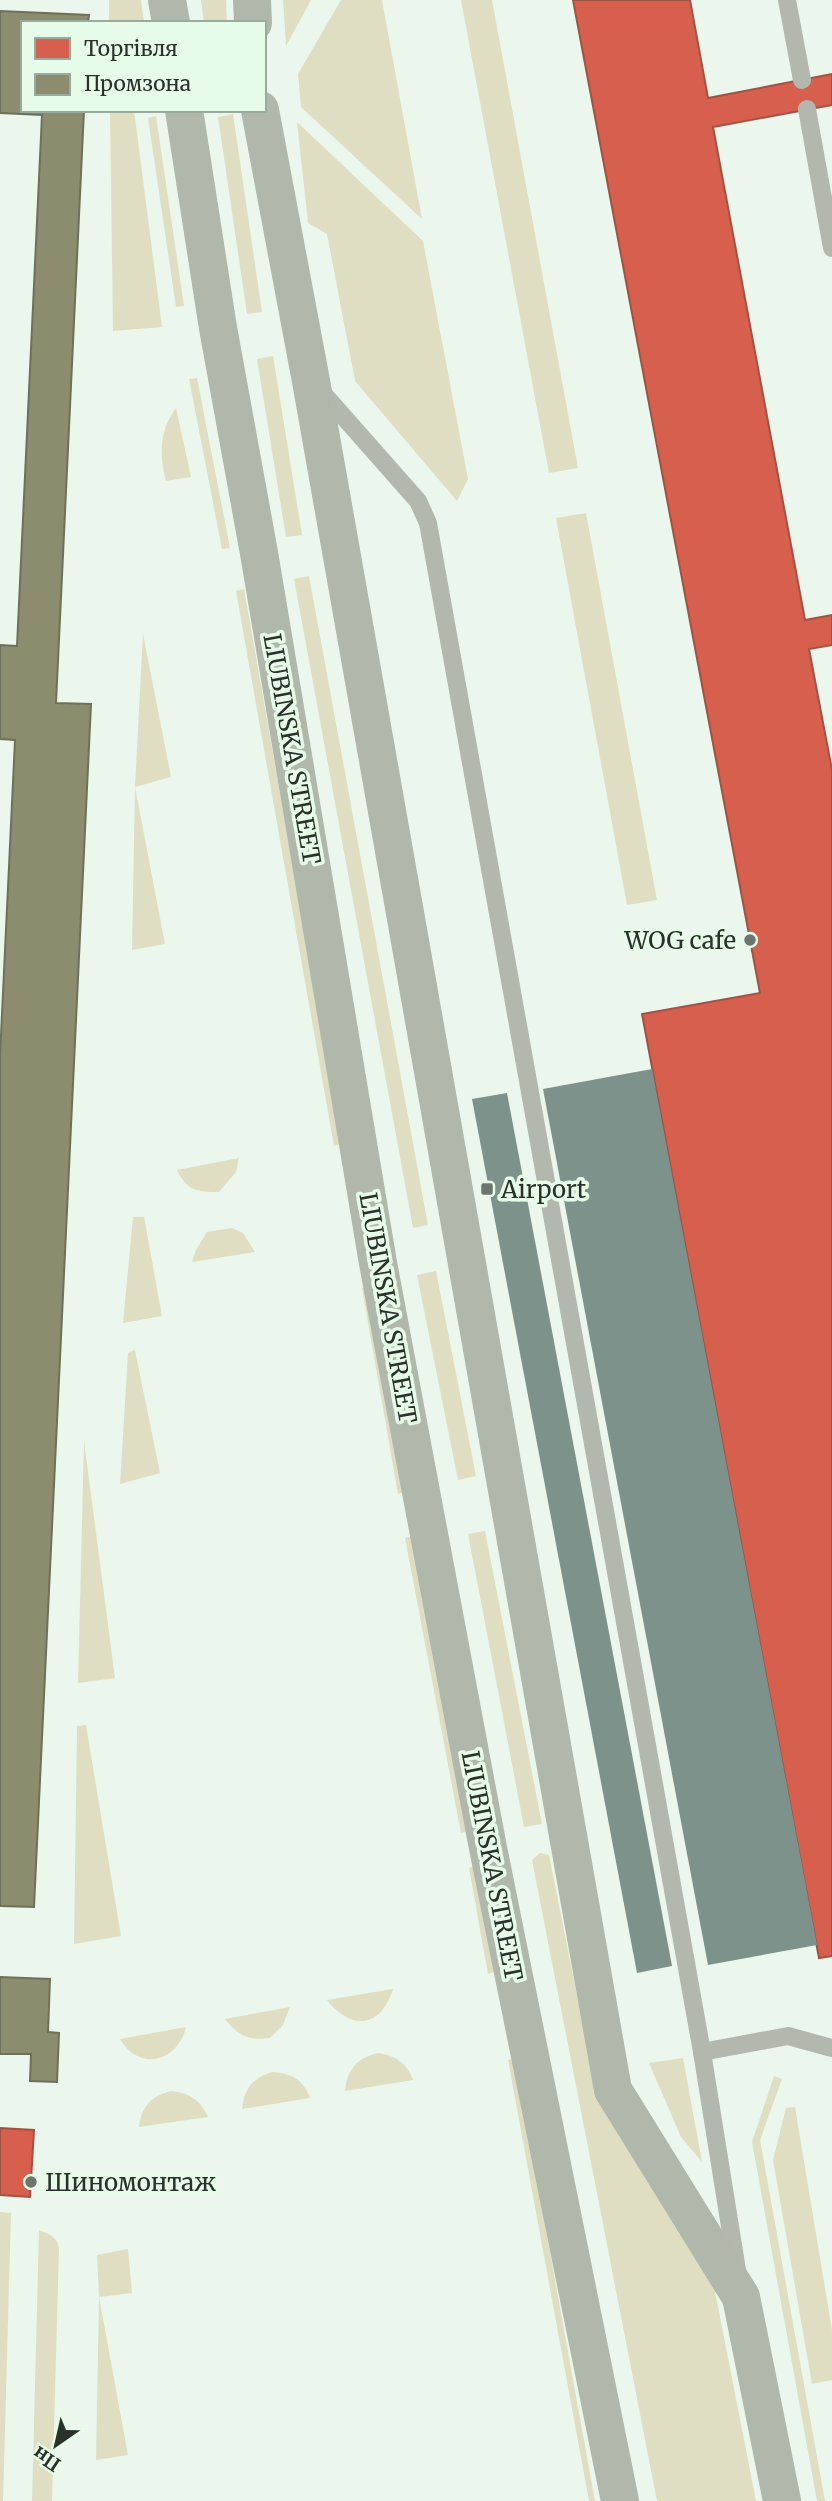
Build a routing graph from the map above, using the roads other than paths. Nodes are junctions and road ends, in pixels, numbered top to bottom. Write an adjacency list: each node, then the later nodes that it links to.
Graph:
1 (167, 0): 4 (street)
2 (252, 0): 5 (street)
3 (787, 0): 6 (lane)
4 (171, 21)
5 (253, 21)
6 (802, 80)
7 (807, 109): 10 (lane)
8 (184, 112): 15 (street, LIUBINSKA STREET)
9 (260, 112): 11 (street)
10 (832, 248)
11 (311, 381): 13 (lane); 14 (street)
12 (832, 2048): 13 (lane)
13 (702, 2052): 14 (lane)
14 (741, 2297): 16 (street)
15 (620, 2501)
16 (782, 2501)

